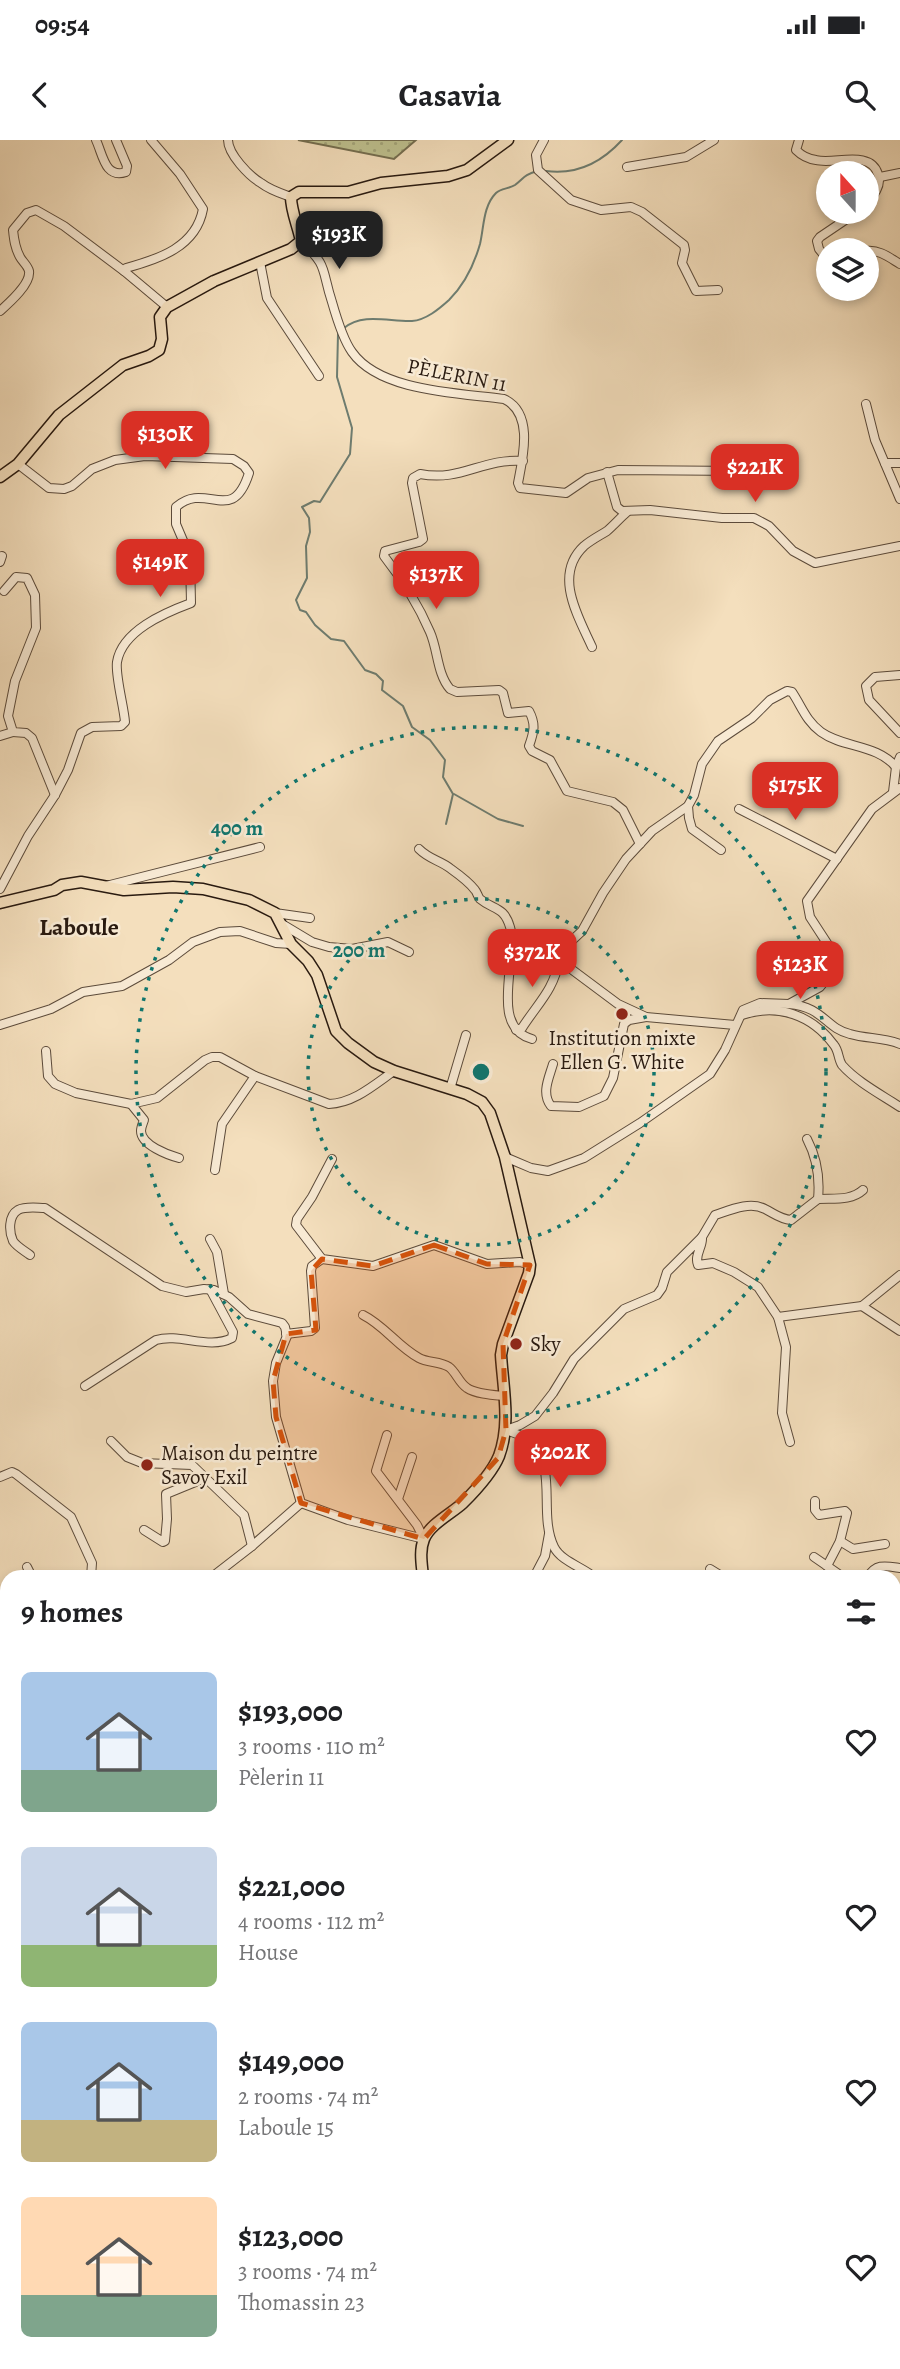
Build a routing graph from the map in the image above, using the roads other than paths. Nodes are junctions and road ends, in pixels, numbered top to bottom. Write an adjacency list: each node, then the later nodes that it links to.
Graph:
1 (96, 140): 2 (street)
2 (116, 140)
3 (151, 140): 20 (street)
4 (228, 140): 13 (street)
5 (508, 140): 13 (main road)
6 (544, 140): 21 (street)
7 (714, 140): 9 (street)
8 (799, 140): 11 (street)
9 (627, 167)
10 (900, 173): 11 (street)
11 (880, 177): 12 (street)
12 (879, 182)
13 (291, 197): 16 (main road)
14 (839, 224): 15 (street)
15 (819, 238)
16 (301, 241): 18 (main road); 26 (street, PÈLERIN 11)
17 (879, 253): 19 (street)
18 (260, 262): 22 (main road); 24 (street)
19 (900, 264)
20 (124, 271): 22 (street); 23 (street)
21 (718, 290)
22 (167, 307): 29 (main road)
23 (0, 311)
24 (319, 376)
25 (866, 404): 27 (street)
26 (523, 461): 31 (street, PÈLERIN 11); 48 (street)
27 (885, 463): 28 (street); 33 (street)
28 (900, 463)
29 (19, 464): 32 (main road); 45 (street)
30 (742, 471): 31 (street)
31 (607, 472): 34 (street)
32 (0, 477)
33 (900, 499)
34 (627, 512): 35 (street); 37 (street)
35 (900, 546)
36 (4, 591): 39 (street)
37 (592, 647)
38 (900, 675): 40 (street)
39 (13, 732): 41 (street); 45 (street)
40 (900, 733)
41 (0, 736)
42 (900, 757): 43 (street)
43 (895, 767): 44 (street); 46 (street)
44 (896, 790): 52 (street)
45 (55, 795): 54 (street)
46 (688, 806): 48 (street); 51 (street)
47 (739, 809): 52 (street)
48 (640, 844): 61 (street)
49 (260, 847): 53 (street)
50 (419, 849): 68 (street)
51 (721, 850)
52 (837, 859): 62 (street)
53 (106, 886): 55 (main road); 56 (main road)
54 (0, 889)
55 (0, 903)
56 (275, 913): 57 (street); 58 (main road)
57 (310, 918)
58 (282, 924): 59 (main road); 60 (street)
59 (291, 944): 66 (street); 74 (main road)
60 (409, 952)
61 (559, 960): 64 (street); 68 (street)
62 (789, 1004): 63 (street); 71 (street)
63 (740, 1016): 65 (street); 67 (street); 78 (street)
64 (646, 1017): 67 (street); 73 (street)
65 (749, 1021)
66 (0, 1025)
67 (735, 1025): 80 (street)
68 (516, 1030): 70 (street)
69 (466, 1035): 76 (street)
70 (531, 1040)
71 (900, 1044)
72 (46, 1051): 77 (street)
73 (553, 1064)
74 (394, 1071): 75 (street); 76 (main road)
75 (255, 1076): 77 (street); 83 (street)
76 (450, 1089): 80 (main road)
77 (131, 1104): 81 (street)
78 (900, 1107)
79 (807, 1139): 85 (street)
80 (505, 1157): 90 (main road)
81 (179, 1158)
82 (331, 1159): 89 (street)
83 (215, 1170)
84 (863, 1190): 85 (street)
85 (818, 1199): 86 (street)
86 (702, 1237): 96 (street); 101 (street)
87 (210, 1239): 93 (street)
88 (30, 1255): 92 (street)
89 (322, 1259): 90 (street); 98 (street)
90 (530, 1265): 100 (main road)
91 (900, 1275): 94 (street)
92 (210, 1289): 93 (street); 99 (street)
93 (224, 1294): 98 (street)
94 (862, 1306): 96 (street); 97 (street)
95 (363, 1315): 100 (street)
96 (778, 1317): 104 (street)
97 (900, 1331)
98 (286, 1335): 110 (street)
99 (85, 1386)
100 (503, 1396): 101 (main road)
101 (506, 1430): 112 (street); 113 (main road)
102 (387, 1435): 108 (street)
103 (111, 1441): 107 (street)
104 (790, 1442)
105 (412, 1457): 108 (street)
106 (0, 1477): 122 (street)
107 (205, 1478): 111 (street); 116 (street)
108 (398, 1499): 113 (street)
109 (815, 1501): 114 (street)
110 (301, 1503): 113 (street); 116 (street)
111 (144, 1530)
112 (550, 1531): 125 (street); 126 (street)
113 (424, 1539): 124 (main road)
114 (840, 1541): 115 (street); 118 (street)
115 (886, 1544)
116 (252, 1546): 123 (street)
117 (814, 1557): 118 (street)
118 (827, 1566): 127 (street)
119 (27, 1567): 121 (street)
120 (900, 1567): 128 (street)
121 (28, 1570)
122 (92, 1570)
123 (221, 1570)
124 (422, 1570)
125 (538, 1570)
126 (584, 1570)
127 (833, 1570)
128 (872, 1570)

